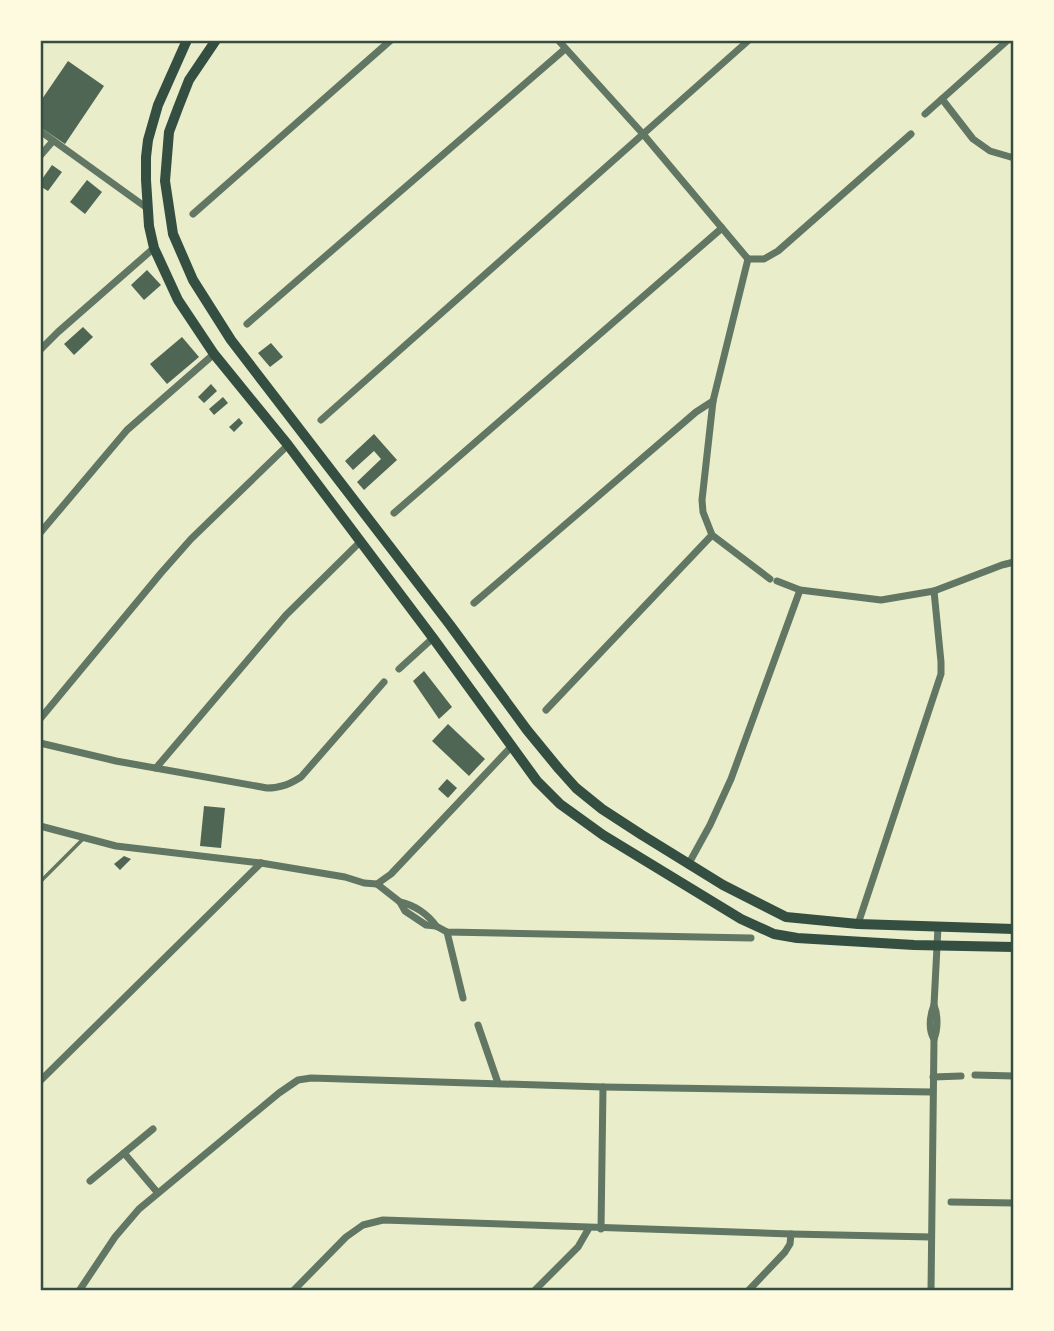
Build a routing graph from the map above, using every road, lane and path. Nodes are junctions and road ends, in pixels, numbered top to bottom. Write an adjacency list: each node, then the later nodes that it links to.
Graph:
1 (187, 40): 16 (main road)
2 (216, 40): 46 (main road)
3 (391, 40): 17 (street)
4 (558, 40): 7 (street)
5 (749, 40): 11 (street)
6 (1008, 40): 8 (street)
7 (565, 49): 11 (street); 21 (street)
8 (942, 99): 9 (street); 15 (street)
9 (925, 114)
10 (40, 131): 13 (street)
11 (643, 134): 18 (street); 25 (street)
12 (911, 134): 20 (street)
13 (53, 141): 14 (street); 16 (street)
14 (40, 156)
15 (1014, 158)
16 (147, 208): 19 (main road)
17 (193, 214)
18 (722, 229): 20 (street); 27 (street)
19 (154, 248): 22 (street); 23 (main road)
20 (748, 259): 24 (street)
21 (247, 324)
22 (40, 350)
23 (214, 354): 26 (main road); 28 (street)
24 (713, 401): 29 (street); 34 (street)
25 (321, 420)
26 (288, 445): 30 (main road); 39 (street)
27 (394, 513)
28 (40, 533)
29 (712, 535): 32 (street); 38 (street)
30 (360, 542): 35 (main road); 42 (street)
31 (1014, 562): 33 (street)
32 (800, 590): 33 (street); 46 (street)
33 (934, 591): 49 (street)
34 (474, 603)
35 (433, 638): 36 (street); 41 (main road)
36 (399, 669)
37 (384, 682): 42 (street)
38 (546, 710)
39 (40, 719)
40 (40, 743): 42 (street)
41 (511, 747): 48 (street); 54 (main road)
42 (156, 768)
43 (40, 826): 44 (street)
44 (84, 837): 45 (street); 47 (lane)
45 (261, 863): 48 (street); 62 (street)
46 (688, 865): 49 (main road)
47 (40, 882)
48 (377, 884): 52 (street)
49 (858, 924): 50 (main road)
50 (938, 927): 51 (main road); 54 (street)
51 (1014, 929)
52 (447, 932): 53 (street); 56 (street)
53 (751, 938)
54 (937, 946): 55 (main road); 61 (street)
55 (1014, 947)
56 (463, 998)
57 (478, 1026): 63 (street)
58 (975, 1075): 60 (street)
59 (961, 1076): 61 (street)
60 (1014, 1076)
61 (933, 1077): 65 (street)
62 (40, 1081)
63 (498, 1083): 64 (street); 69 (street)
64 (603, 1087): 65 (street); 73 (street)
65 (932, 1092): 75 (street)
66 (153, 1129): 67 (street)
67 (124, 1153): 68 (street); 69 (street)
68 (90, 1181)
69 (157, 1192): 76 (street)
70 (951, 1202): 71 (street)
71 (1014, 1203)
72 (589, 1228): 73 (street); 77 (street); 78 (street)
73 (601, 1228): 74 (street)
74 (791, 1234): 75 (street); 79 (street)
75 (932, 1237): 80 (street)
76 (79, 1291)
77 (293, 1291)
78 (534, 1291)
79 (748, 1291)
80 (932, 1291)

